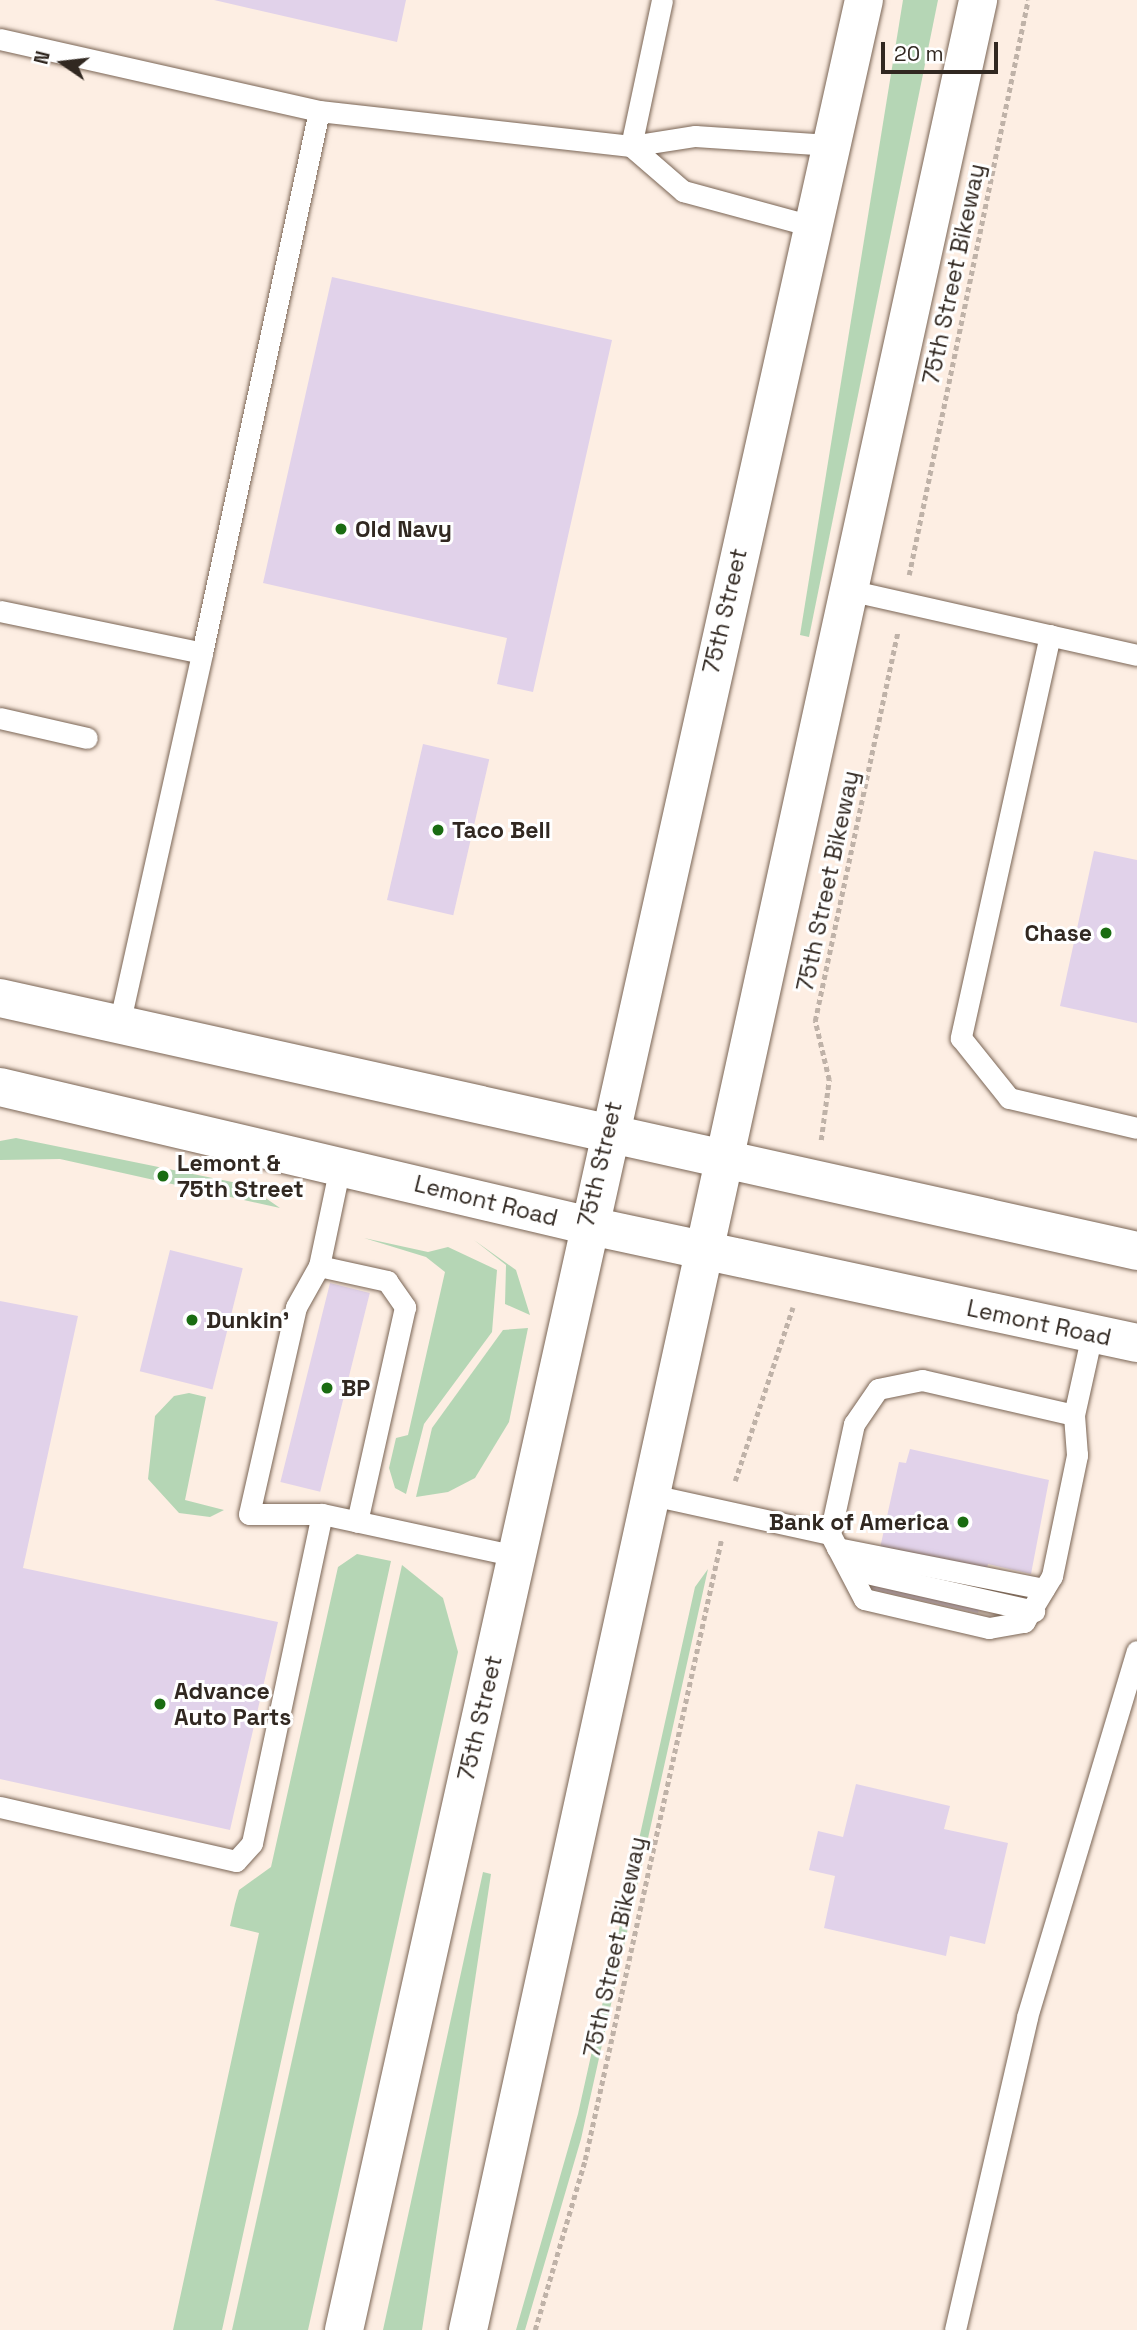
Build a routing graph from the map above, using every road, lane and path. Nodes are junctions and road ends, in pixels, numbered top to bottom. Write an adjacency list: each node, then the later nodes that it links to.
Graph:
1 (662, 0): 8 (lane)
2 (864, 0): 7 (main road, 75th Street)
3 (978, 0): 11 (main road)
4 (1028, 0): 10 (path, 75th Street Bikeway)
5 (0, 39): 6 (lane)
6 (319, 111): 8 (lane); 15 (lane)
7 (832, 145): 8 (lane); 9 (main road, 75th Street)
8 (631, 146): 9 (lane)
9 (812, 226): 24 (main road, 75th Street)
10 (913, 555)
11 (853, 591): 13 (lane); 25 (main road)
12 (0, 611): 15 (lane)
13 (1050, 635): 16 (lane); 23 (lane)
14 (895, 651): 22 (path, 75th Street Bikeway)
15 (202, 653): 20 (lane)
16 (1137, 655)
17 (0, 718): 18 (lane)
18 (87, 738)
19 (0, 998): 20 (main road)
20 (119, 1025): 24 (main road)
21 (0, 1087): 26 (main road, Lemont Road)
22 (825, 1117)
23 (1137, 1128)
24 (607, 1132): 25 (main road); 27 (main road, 75th Street)
25 (727, 1158): 28 (main road); 29 (main road)
26 (340, 1166): 27 (main road, Lemont Road); 30 (lane)
27 (586, 1225): 28 (main road, Lemont Road); 40 (main road, 75th Street)
28 (708, 1249): 32 (main road, Lemont Road); 36 (main road)
29 (1137, 1251)
30 (319, 1266): 37 (lane); 38 (lane)
31 (789, 1325): 35 (path)
32 (1092, 1334): 33 (main road, Lemont Road); 34 (lane)
33 (1137, 1343)
34 (1074, 1415): 39 (lane); 42 (lane)
35 (742, 1451)
36 (652, 1495): 39 (lane); 46 (main road)
37 (322, 1514): 38 (lane); 44 (lane)
38 (356, 1522): 40 (lane)
39 (834, 1541): 42 (lane); 42 (lane)
40 (517, 1556): 45 (main road, 75th Street)
41 (714, 1567): 47 (path, 75th Street Bikeway)
42 (1044, 1589)
43 (1137, 1651): 48 (lane)
44 (0, 1807)
45 (344, 2330)
46 (468, 2330)
47 (535, 2330)
48 (955, 2330)

